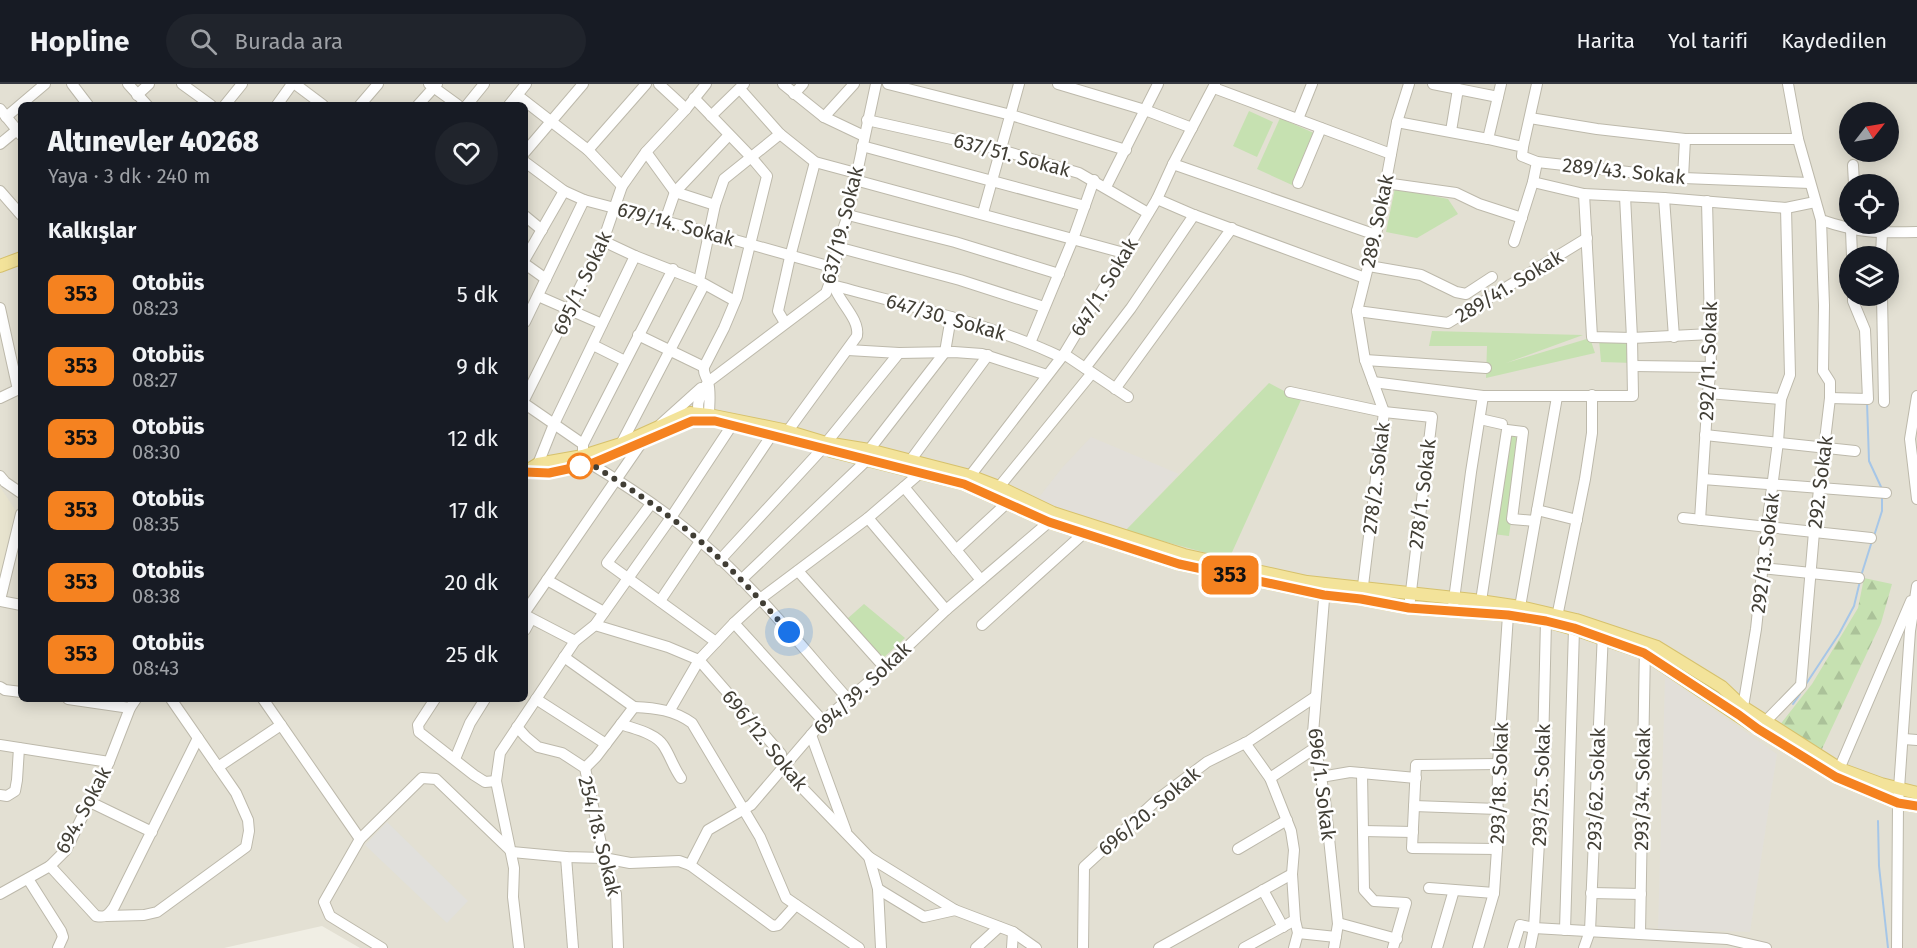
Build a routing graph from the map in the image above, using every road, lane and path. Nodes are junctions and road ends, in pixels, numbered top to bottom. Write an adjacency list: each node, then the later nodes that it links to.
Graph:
1 (45, 84): 38 (street)
2 (72, 84): 39 (street)
3 (128, 84): 34 (street)
4 (149, 84): 34 (street)
5 (182, 84): 41 (street)
6 (242, 84): 42 (street)
7 (294, 84): 43 (street); 44 (street)
8 (484, 84): 48 (street)
9 (526, 84): 35 (street)
10 (583, 84): 62 (street)
11 (646, 84): 78 (street)
12 (658, 84): 53 (street)
13 (706, 84): 37 (street, 695/1. Sokak)
14 (783, 84): 33 (street)
15 (803, 84): 33 (street)
16 (854, 84): 58 (street)
17 (888, 84): 56 (street)
18 (1019, 84): 56 (street)
19 (1058, 84): 54 (street)
20 (1158, 84): 54 (street)
21 (1312, 84): 60 (street)
22 (1410, 84): 63 (street, 289. Sokak)
23 (1433, 84): 32 (street)
24 (1501, 84): 36 (street)
25 (1537, 84): 59 (street)
26 (1788, 84): 71 (street, 292. Sokak)
27 (433, 85): 46 (street); 47 (street)
28 (371, 86): 45 (street)
29 (873, 86): 61 (street, 637/19. Sokak)
30 (1214, 86): 60 (street); 64 (street, 647/1. Sokak)
31 (742, 87): 57 (street); 69 (street)
32 (1458, 89): 36 (street); 66 (street)
33 (794, 94): 58 (street)
34 (137, 95): 40 (street)
35 (517, 95): 49 (street); 50 (street)
36 (1498, 97): 72 (street)
37 (694, 98): 53 (street, 695/1. Sokak); 57 (street)
38 (19, 102)
39 (81, 102)
40 (144, 102)
41 (207, 102)
42 (227, 102)
43 (279, 102)
44 (319, 102)
45 (362, 102)
46 (420, 102)
47 (454, 102)
48 (469, 102)
49 (511, 102)
50 (526, 102)
51 (18, 103): 55 (street)
52 (528, 104): 62 (street)
53 (686, 110): 81 (street, 695/1. Sokak)
54 (1145, 110): 64 (street); 80 (street)
55 (3, 113): 67 (street)
56 (1011, 115): 79 (street); 80 (street)
57 (711, 116): 70 (street)
58 (824, 117): 74 (street)
59 (1530, 118): 73 (street); 76 (street)
60 (1298, 119): 65 (street)
61 (867, 120): 74 (street, 637/19. Sokak); 79 (street, 637/51. Sokak)
62 (551, 122): 77 (street); 78 (street)
63 (1397, 122): 66 (street); 82 (street, 289. Sokak)
64 (1192, 128): 87 (street, 647/1. Sokak)
65 (1321, 128): 82 (street); 95 (street)
66 (1451, 131): 72 (street)
67 (18, 132)
68 (18, 134): 75 (street)
69 (780, 134): 83 (street); 84 (street)
70 (729, 135): 83 (street); 102 (street)
71 (1798, 138): 73 (street); 97 (street, 292. Sokak)
72 (1488, 139): 76 (street)
73 (1686, 139): 91 (street)
74 (863, 141): 90 (street, 637/19. Sokak); 93 (street)
75 (0, 144)
76 (1523, 147): 85 (street, 289/43. Sokak)
77 (528, 149)
78 (588, 150): 98 (street)
79 (1001, 150): 92 (street, 637/51. Sokak); 93 (street)
80 (1126, 150): 99 (street)
81 (646, 152): 98 (street, 695/1. Sokak); 102 (street)
82 (1391, 154): 96 (street, 289. Sokak)
83 (751, 157): 110 (street); 134 (street)
84 (815, 162): 90 (street); 139 (street)
85 (1537, 162): 91 (street, 289/43. Sokak); 94 (street)
86 (528, 164): 101 (street, 679/14. Sokak)
87 (1173, 164): 106 (street, 647/1. Sokak); 129 (street)
88 (1853, 165): 89 (street)
89 (1853, 174)
90 (855, 177): 115 (street); 118 (street, 637/19. Sokak)
91 (1683, 178): 97 (street, 289/43. Sokak)
92 (1094, 180): 99 (street, 637/51. Sokak); 111 (street)
93 (993, 181): 111 (street); 115 (street)
94 (1533, 182): 103 (street); 120 (street)
95 (1298, 183)
96 (1385, 183): 120 (street); 129 (street, 289. Sokak)
97 (1810, 183): 109 (street, 292. Sokak)
98 (622, 186): 112 (street, 695/1. Sokak)
99 (1106, 187): 116 (street, 637/51. Sokak)
100 (0, 191): 114 (street)
101 (564, 191): 107 (street, 679/14. Sokak); 125 (street)
102 (675, 192): 110 (street); 122 (street)
103 (1584, 194): 104 (street); 130 (street)
104 (1625, 196): 105 (street); 169 (street)
105 (1664, 198): 108 (street); 168 (street)
106 (1157, 199): 116 (street, 647/1. Sokak); 117 (street)
107 (584, 200): 112 (street, 679/14. Sokak); 151 (street)
108 (1707, 201): 113 (street); 166 (street, 292/11. Sokak)
109 (1815, 202): 113 (street); 121 (street, 292. Sokak)
110 (715, 205): 127 (street)
111 (1085, 206): 131 (street)
112 (615, 207): 122 (street, 679/14. Sokak); 132 (street, 695/1. Sokak)
113 (1785, 208): 201 (street, 292/13. Sokak)
114 (18, 212)
115 (983, 213): 131 (street)
116 (1148, 213): 136 (street, 647/1. Sokak)
117 (1194, 214): 124 (street); 184 (street)
118 (848, 215): 135 (street, 637/19. Sokak); 148 (street)
119 (528, 218): 125 (street)
120 (1522, 218): 133 (street)
121 (1821, 220): 123 (street); 200 (street, 292. Sokak)
122 (665, 221): 127 (street, 679/14. Sokak)
123 (1839, 224)
124 (1232, 228): 150 (street); 190 (street)
125 (542, 230): 137 (street)
126 (1917, 232): 128 (street)
127 (710, 233): 134 (street, 679/14. Sokak); 152 (street)
128 (1899, 233)
129 (1376, 235): 143 (street, 289. Sokak)
130 (1587, 238): 162 (street, 289/41. Sokak); 169 (street)
131 (1073, 239): 136 (street); 148 (street)
132 (603, 241): 138 (street); 161 (street, 695/1. Sokak)
133 (1514, 242)
134 (749, 244): 139 (street, 679/14. Sokak); 155 (street)
135 (837, 248): 145 (street, 637/19. Sokak); 158 (street)
136 (1124, 253): 177 (street, 647/1. Sokak)
137 (528, 256)
138 (635, 256): 146 (street); 165 (street)
139 (790, 256): 145 (street, 679/14. Sokak); 164 (street)
140 (18, 259): 142 (main road)
141 (528, 264): 151 (street)
142 (0, 266)
143 (1369, 266): 149 (street); 150 (street, 289. Sokak)
144 (18, 268): 147 (main road)
145 (835, 268): 153 (street, 637/19. Sokak)
146 (674, 269): 152 (street); 167 (street)
147 (0, 274)
148 (1059, 274): 158 (street)
149 (1492, 277)
150 (1365, 278): 162 (street, 289. Sokak)
151 (546, 279): 154 (street)
152 (702, 283): 155 (street); 172 (street)
153 (832, 285): 163 (street, 647/30. Sokak); 164 (street, 637/19. Sokak); 173 (street)
154 (538, 296): 160 (street); 161 (street)
155 (735, 301): 181 (street)
156 (1855, 306): 200 (street)
157 (1882, 306): 202 (street)
158 (1044, 307): 170 (street)
159 (0, 308): 188 (street)
160 (528, 309)
161 (570, 310): 165 (street); 191 (street, 695/1. Sokak)
162 (1357, 311): 178 (street, 289. Sokak)
163 (951, 317): 170 (street, 647/30. Sokak); 174 (street)
164 (785, 323): 186 (street, 637/19. Sokak)
165 (602, 324): 171 (street)
166 (1711, 334): 168 (street); 182 (street, 292/11. Sokak)
167 (638, 335): 172 (street); 179 (street)
168 (1674, 336): 169 (street)
169 (1632, 338): 180 (street)
170 (1030, 343): 177 (street, 647/30. Sokak)
171 (593, 345): 179 (street); 207 (street)
172 (671, 350): 181 (street); 216 (street)
173 (848, 350): 175 (street); 211 (street)
174 (945, 352): 175 (street); 176 (street); 221 (street)
175 (899, 353): 217 (street)
176 (988, 356): 185 (street); 222 (street)
177 (1062, 356): 184 (street, 647/30. Sokak); 185 (street, 647/1. Sokak)
178 (1365, 360): 183 (street); 187 (street, 278/2. Sokak)
179 (625, 361): 220 (street)
180 (1633, 366): 182 (street); 194 (street)
181 (704, 367): 186 (street)
182 (1711, 367): 193 (street, 292/11. Sokak)
183 (1486, 368)
184 (1088, 371): 190 (street, 647/30. Sokak); 232 (street)
185 (1047, 375): 228 (street, 647/1. Sokak)
186 (708, 382): 205 (street); 210 (street, 637/19. Sokak)
187 (1373, 382): 195 (street); 204 (street, 278/2. Sokak)
188 (18, 385)
189 (18, 389): 199 (street)
190 (1115, 389): 197 (street, 647/30. Sokak)
191 (528, 392)
192 (1290, 392): 204 (street, 278/1. Sokak)
193 (1708, 393): 201 (street); 212 (street, 292/11. Sokak)
194 (1592, 395): 198 (street); 244 (street, 293/25. Sokak)
195 (1483, 396): 198 (street); 206 (street)
196 (1917, 396): 237 (street)
197 (1128, 397)
198 (1557, 397): 240 (street)
199 (0, 398)
200 (1830, 398): 218 (street, 292. Sokak)
201 (1781, 399): 215 (street, 292/13. Sokak)
202 (1884, 402)
203 (528, 406): 207 (street)
204 (1384, 412): 265 (street, 278/2. Sokak); 266 (street, 278/1. Sokak)
205 (703, 416): 209 (main road); 210 (main road); 211 (main road); 214 (main road)
206 (1480, 419): 208 (street); 267 (street)
207 (554, 424): 220 (street); 223 (street)
208 (1502, 424)
209 (732, 425): 213 (main road); 243 (street)
210 (654, 429): 216 (main road)
211 (787, 432): 217 (main road)
212 (1705, 435): 215 (street); 229 (street, 292/11. Sokak)
213 (771, 436): 217 (main road); 252 (street)
214 (642, 442): 220 (main road); 230 (street)
215 (1778, 442): 218 (street); 231 (street, 292/13. Sokak)
216 (621, 444): 220 (main road)
217 (824, 446): 221 (main road); 254 (street)
218 (1825, 447): 219 (street); 234 (street, 292. Sokak)
219 (1855, 451)
220 (586, 454): 223 (main road); 225 (main road); 230 (street)
221 (868, 455): 222 (main road); 226 (main road); 261 (street)
222 (910, 461): 228 (main road)
223 (538, 464): 224 (main road)
224 (528, 470)
225 (528, 472)
226 (919, 474): 233 (street); 238 (main road)
227 (0, 476): 235 (street)
228 (970, 476): 232 (main road)
229 (1703, 479): 231 (street); 245 (street, 292/11. Sokak)
230 (616, 480): 239 (street); 260 (street)
231 (1773, 485): 234 (street); 248 (street, 292/13. Sokak)
232 (999, 486): 249 (main road)
233 (904, 487): 241 (street); 253 (street)
234 (1819, 489): 236 (street); 250 (street, 292. Sokak)
235 (18, 491)
236 (1886, 493)
237 (1917, 499)
238 (1007, 503): 246 (main road); 253 (street)
239 (651, 504): 243 (street); 258 (street)
240 (1536, 515): 244 (street); 271 (street); 273 (street)
241 (868, 518): 256 (street); 275 (street)
242 (1683, 518): 245 (street)
243 (670, 519): 252 (street); 258 (street)
244 (1577, 520): 281 (street, 293/25. Sokak)
245 (1700, 520): 248 (street)
246 (1049, 522): 249 (main road); 262 (street, 694/39. Sokak)
247 (18, 526): 269 (street)
248 (1767, 526): 250 (street); 255 (street, 292/13. Sokak)
249 (1085, 528): 264 (main road); 284 (street)
250 (1814, 532): 251 (street); 257 (street, 292. Sokak)
251 (1871, 538)
252 (700, 541): 254 (street); 270 (street)
253 (956, 550): 262 (street)
254 (720, 560): 261 (street)
255 (1762, 568): 257 (street); 306 (street, 292/13. Sokak)
256 (798, 571): 268 (street); 293 (street)
257 (1811, 574): 259 (street); 311 (street, 292. Sokak)
258 (627, 578): 270 (street); 277 (street)
259 (1859, 578)
260 (547, 580): 277 (street); 278 (street)
261 (741, 580): 268 (street)
262 (981, 580): 275 (street, 694/39. Sokak)
263 (1917, 587): 286 (street); 329 (street)
264 (1324, 590): 265 (main road); 296 (street, 696/1. Sokak)
265 (1362, 593): 266 (main road); 274 (main road)
266 (1410, 594): 267 (main road); 274 (street, 278/1. Sokak)
267 (1454, 598): 271 (main road); 276 (street)
268 (760, 599): 282 (street); 298 (street)
269 (0, 600): 272 (street)
270 (660, 601): 289 (street)
271 (1480, 601): 273 (main road)
272 (18, 604)
273 (1520, 607): 281 (main road)
274 (1409, 608): 276 (main road)
275 (946, 610): 293 (street, 694/39. Sokak)
276 (1453, 611): 279 (main road)
277 (604, 612): 283 (street)
278 (528, 613)
279 (1508, 615): 281 (main road); 324 (street, 293/18. Sokak)
280 (528, 616): 288 (street)
281 (1551, 619): 285 (main road); 287 (main road); 375 (street, 293/25. Sokak)
282 (734, 623): 289 (street); 308 (street)
283 (595, 625): 288 (street); 292 (street, 696/12. Sokak)
284 (982, 625)
285 (1574, 628): 287 (main road); 376 (street)
286 (1914, 632): 315 (street)
287 (1603, 634): 290 (main road); 365 (street, 293/62. Sokak)
288 (575, 641): 291 (street)
289 (716, 642): 292 (street)
290 (1645, 648): 306 (main road); 311 (main road); 367 (street, 293/34. Sokak)
291 (564, 657): 297 (street); 305 (street)
292 (699, 660): 307 (street); 326 (street, 696/12. Sokak)
293 (885, 668): 298 (street, 694/39. Sokak)
294 (0, 687): 295 (street)
295 (18, 691)
296 (1315, 697): 317 (street, 696/20. Sokak); 321 (street, 696/1. Sokak)
297 (536, 699): 312 (street); 318 (street)
298 (848, 699): 308 (street, 694/39. Sokak)
299 (107, 702): 304 (street)
300 (173, 702): 314 (street)
301 (266, 702): 309 (street)
302 (433, 702): 322 (street)
303 (483, 702): 322 (street)
304 (133, 704): 323 (street, 694. Sokak)
305 (634, 707): 307 (street); 310 (street)
306 (1743, 707): 311 (main road)
307 (669, 710): 342 (street)
308 (823, 721): 313 (street, 694/39. Sokak)
309 (281, 724): 325 (street); 349 (street)
310 (621, 724): 318 (street); 332 (street)
311 (1762, 725): 329 (main road)
312 (518, 727): 327 (street, 254/18. Sokak); 334 (street)
313 (811, 735): 326 (street, 694/39. Sokak); 348 (street)
314 (198, 738): 325 (street); 346 (street)
315 (1904, 739): 316 (street); 335 (street)
316 (1917, 740)
317 (1245, 743): 330 (street); 395 (street, 696/20. Sokak)
318 (606, 744): 327 (street)
319 (0, 745): 320 (street)
320 (19, 748): 323 (street); 337 (street)
321 (1315, 748): 330 (street); 331 (street, 696/1. Sokak)
322 (455, 759): 334 (street)
323 (109, 762): 338 (street, 694. Sokak)
324 (1498, 764): 333 (street); 343 (street, 293/18. Sokak)
325 (218, 767): 370 (street)
326 (783, 767): 342 (street, 694/39. Sokak); 348 (street, 696/12. Sokak)
327 (585, 768): 355 (street, 254/18. Sokak)
328 (1362, 773): 331 (street); 333 (street); 345 (street)
329 (1838, 773): 335 (main road); 339 (main road)
330 (1270, 777): 344 (street)
331 (1321, 777): 372 (street, 696/1. Sokak)
332 (681, 778)
333 (1416, 778): 340 (street)
334 (496, 781): 352 (street)
335 (1899, 789): 336 (main road); 339 (street)
336 (1917, 793)
337 (0, 795)
338 (90, 802): 346 (street); 357 (street, 694. Sokak)
339 (1898, 803): 341 (main road); 404 (street)
340 (1414, 806): 343 (street); 347 (street)
341 (1917, 806)
342 (744, 810): 356 (street, 694/39. Sokak); 368 (street)
343 (1498, 810): 351 (street, 293/18. Sokak)
344 (1287, 820): 350 (street); 358 (street)
345 (1363, 831): 347 (street); 382 (street)
346 (152, 832): 370 (street)
347 (1413, 832): 351 (street)
348 (847, 834): 354 (street, 696/12. Sokak)
349 (360, 839): 352 (street); 386 (street)
350 (1238, 849)
351 (1497, 849): 364 (street, 293/18. Sokak)
352 (512, 852): 353 (street); 387 (street)
353 (566, 857): 355 (street); 388 (street)
354 (869, 857): 361 (street, 696/12. Sokak); 369 (street)
355 (604, 858): 356 (street); 389 (street, 254/18. Sokak)
356 (690, 865): 368 (street)
357 (50, 866): 359 (street, 694. Sokak); 370 (street)
358 (1293, 873): 362 (street); 371 (street)
359 (28, 879): 366 (street, 694. Sokak); 385 (street)
360 (1429, 888): 363 (street)
361 (878, 889): 369 (street); 391 (street, 696/12. Sokak)
362 (1263, 890): 374 (street); 396 (street)
363 (1454, 890): 364 (street); 399 (street)
364 (1494, 893): 400 (street, 293/18. Sokak)
365 (1591, 893): 367 (street); 377 (street, 293/62. Sokak)
366 (0, 894)
367 (1641, 894): 380 (street, 293/34. Sokak)
368 (796, 906): 390 (street)
369 (955, 910): 373 (street)
370 (107, 916)
371 (1295, 920): 374 (street); 379 (street)
372 (1338, 923): 381 (street, 696/1. Sokak); 382 (street)
373 (999, 927): 378 (street); 392 (street)
374 (1283, 927): 397 (street)
375 (1534, 928): 376 (street); 401 (street); 402 (street, 293/25. Sokak)
376 (1565, 930): 377 (street)
377 (1590, 931): 380 (street); 403 (street, 293/62. Sokak)
378 (1013, 932): 393 (street); 394 (street)
379 (1298, 933): 381 (street); 398 (street)
380 (1640, 934): 383 (street)
381 (1335, 943)
382 (1395, 943)
383 (1726, 944): 384 (street)
384 (1758, 947)
385 (58, 948)
386 (382, 948)
387 (519, 948)
388 (573, 948)
389 (618, 948)
390 (859, 948)
391 (881, 948)
392 (976, 948)
393 (1011, 948)
394 (1036, 948)
395 (1083, 948)
396 (1159, 948)
397 (1244, 948)
398 (1294, 948)
399 (1437, 948)
400 (1478, 948)
401 (1514, 948)
402 (1530, 948)
403 (1584, 948)
404 (1897, 948)

